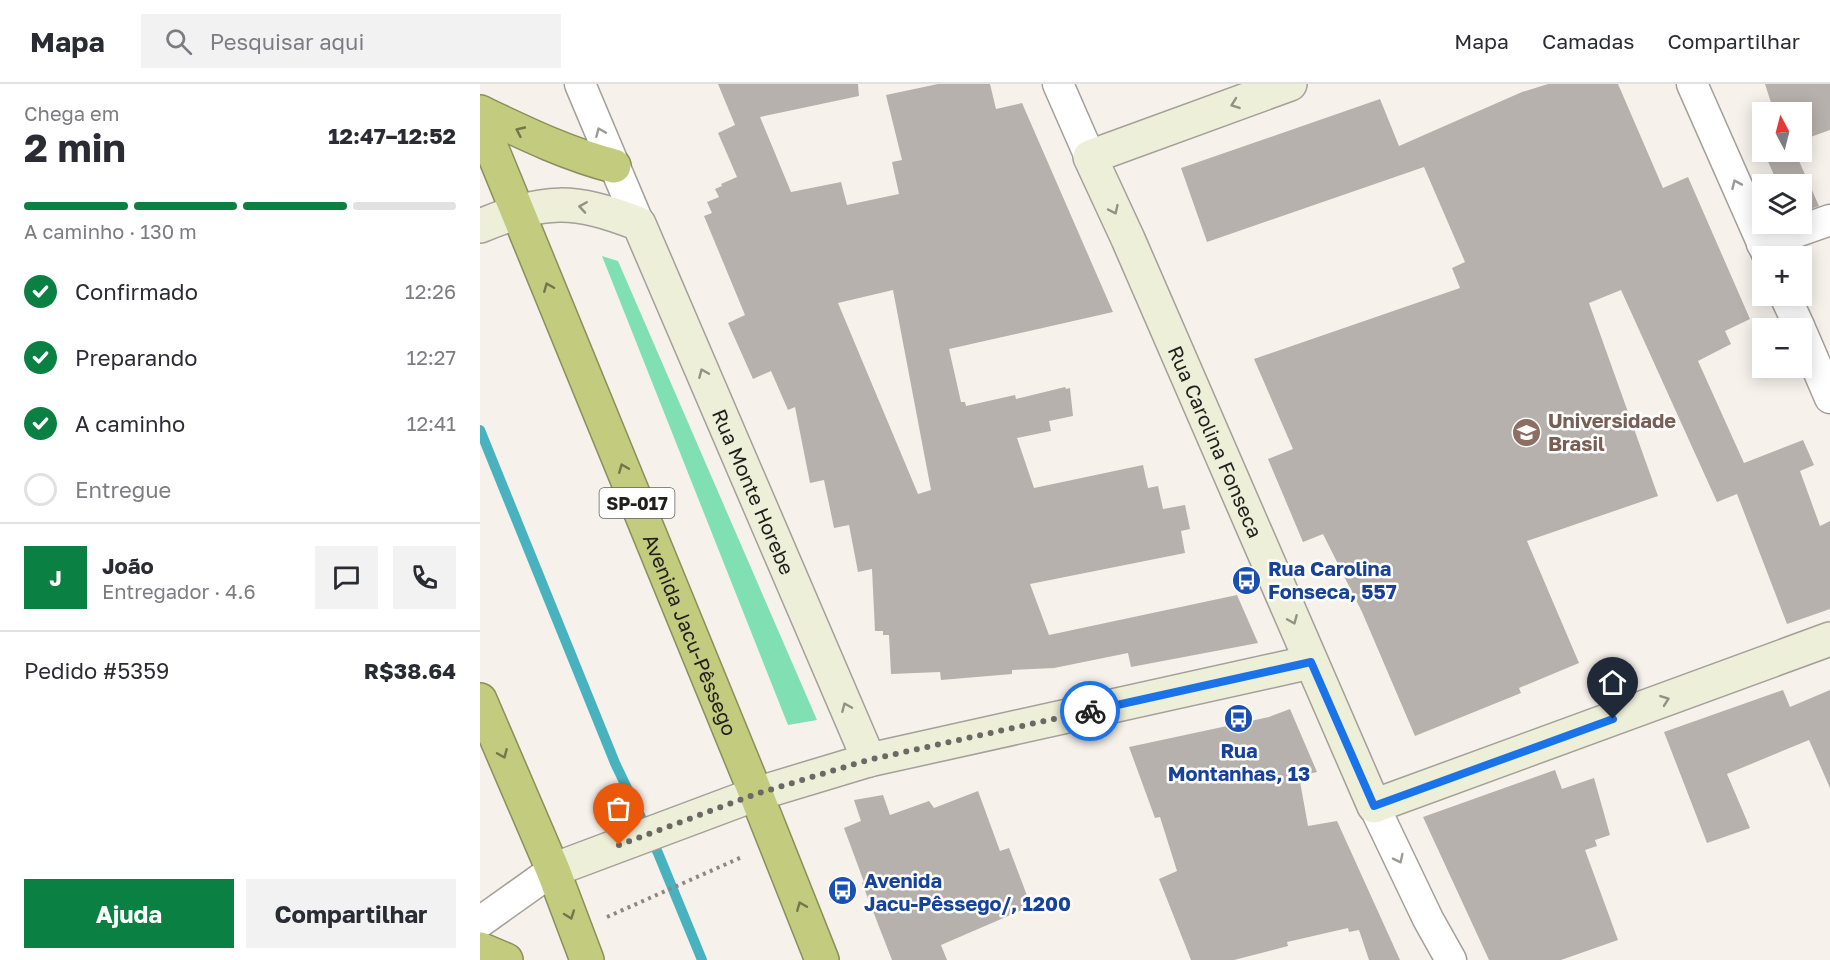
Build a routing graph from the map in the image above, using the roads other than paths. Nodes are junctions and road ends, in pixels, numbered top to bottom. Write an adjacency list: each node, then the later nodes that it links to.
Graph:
1 (580, 84): 8 (street, Rua Monte Horebe, one-way to 1)
2 (1058, 84): 7 (street, Rua Carolina Fonseca)
3 (1290, 84): 7 (street, one-way to 7)
4 (1692, 84): 13 (street, one-way to 4)
5 (480, 112): 8 (highway, one-way to 5)
6 (480, 120): 9 (highway, Avenida Jacu-Pêssego / SP-017)
7 (1090, 157): 18 (street, Rua Carolina Fonseca, one-way to 18)
8 (614, 166): 11 (street, Rua Monte Horebe)
9 (517, 211): 11 (street, one-way to 9); 12 (street); 21 (highway, Avenida Jacu-Pêssego / SP-017, one-way to 9)
10 (1830, 220): 14 (street)
11 (639, 224): 20 (street, Rua Monte Horebe, one-way to 11)
12 (483, 225)
13 (1763, 246)
14 (1774, 246)
15 (1812, 356): 16 (street)
16 (1830, 398)
17 (1830, 639): 22 (street, one-way to 17)
18 (1311, 662): 20 (street); 22 (street, Rua Carolina Fonseca)
19 (480, 700): 23 (highway, one-way to 23)
20 (868, 760): 21 (street)
21 (756, 794): 23 (street); 28 (highway, Avenida Jacu-Pêssego / SP-017, one-way to 21)
22 (1374, 806): 29 (street, Rua Carolina Fonseca, one-way to 29)
23 (565, 865): 24 (street); 27 (highway, one-way to 27)
24 (480, 922)
25 (480, 949): 26 (highway)
26 (506, 960)
27 (587, 960)
28 (822, 960)
29 (1451, 960)

